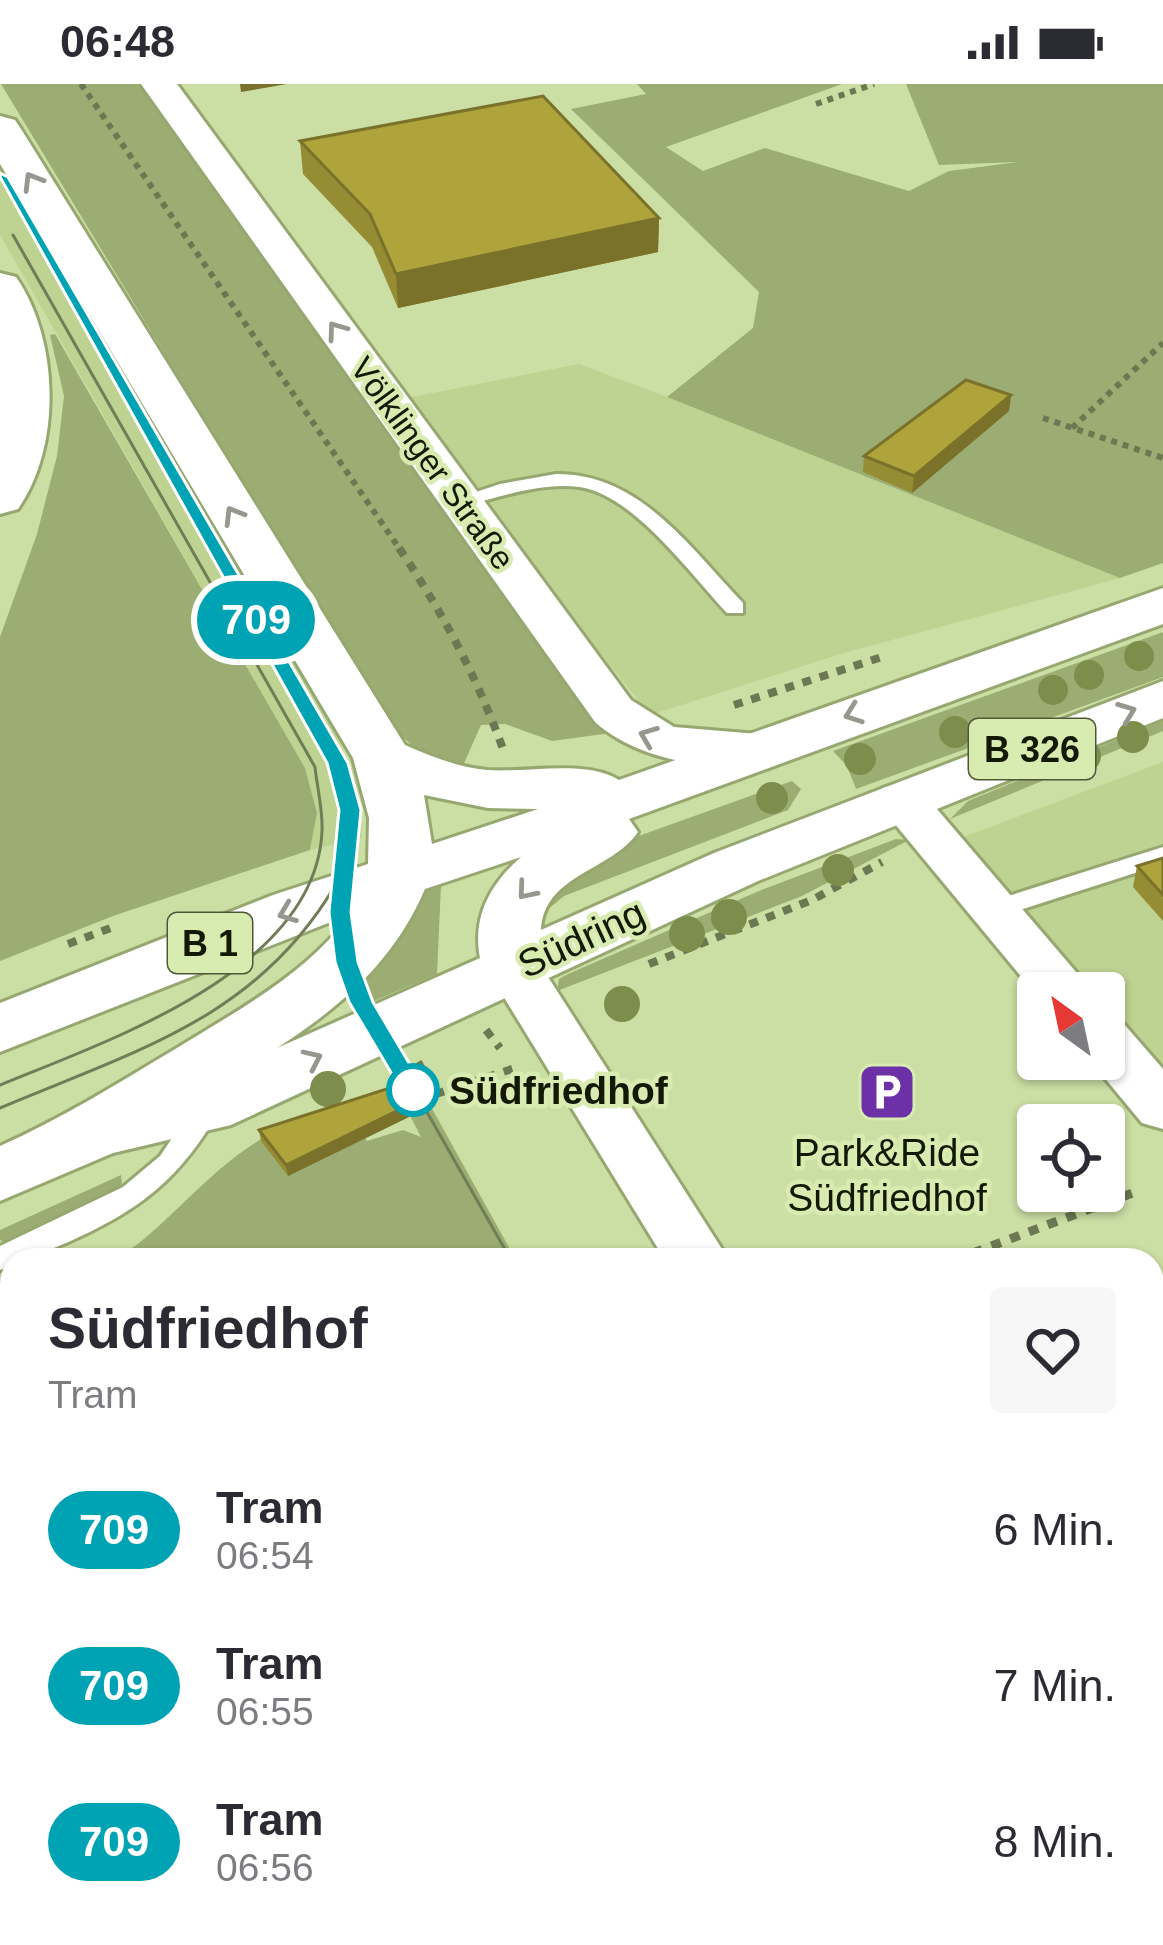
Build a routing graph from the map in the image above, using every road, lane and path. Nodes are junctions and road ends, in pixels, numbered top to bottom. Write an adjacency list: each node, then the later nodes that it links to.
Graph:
1 (81, 84): 19 (path, Völklinger Straße)
2 (159, 84): 12 (street, Völklinger Straße, one-way to 2)
3 (874, 84): 4 (path)
4 (817, 104)
5 (0, 128): 18 (main road, B 1, one-way to 5)
6 (8, 302): 11 (main road)
7 (1163, 343): 9 (path)
8 (1043, 418): 9 (path)
9 (1072, 428): 10 (path)
10 (1163, 458)
11 (0, 498)
12 (460, 501): 14 (lane); 17 (street, Völklinger Straße, one-way to 12)
13 (1163, 605): 15 (main road, B 326)
14 (734, 608)
15 (943, 683): 17 (main road, B 1, one-way to 17)
16 (1163, 698): 21 (main road, Südring / B 326, one-way to 16)
17 (763, 747): 20 (main road, B 1); 23 (main road)
18 (383, 758): 20 (main road, B 1); 24 (main road, B 1)
19 (499, 764)
20 (647, 791): 24 (main road, B 1); 28 (main road, one-way to 28)
21 (917, 817): 23 (main road, Südring / B 326); 25 (street); 26 (path)
22 (1163, 855): 25 (lane)
23 (736, 867): 28 (main road, Südring / B 326)
24 (398, 877): 29 (main road, B 1, one-way to 29); 38 (main road, B 1)
25 (994, 909): 27 (street)
26 (632, 970)
27 (1048, 972)
28 (530, 1019): 30 (path); 30 (path); 33 (path); 36 (main road, Südring / B 326, one-way to 28); 42 (street)
29 (0, 1029)
30 (485, 1029): 31 (path)
31 (474, 1034)
32 (432, 1054): 33 (path)
33 (417, 1061): 35 (path)
34 (1125, 1063): 37 (street)
35 (401, 1068)
36 (207, 1108): 38 (main road, Südring / B 326); 41 (lane)
37 (1163, 1108)
38 (97, 1131): 39 (main road, Südring / B 1)
39 (0, 1175)
40 (1135, 1192): 43 (path)
41 (24, 1248)
42 (690, 1248)
43 (986, 1248)

